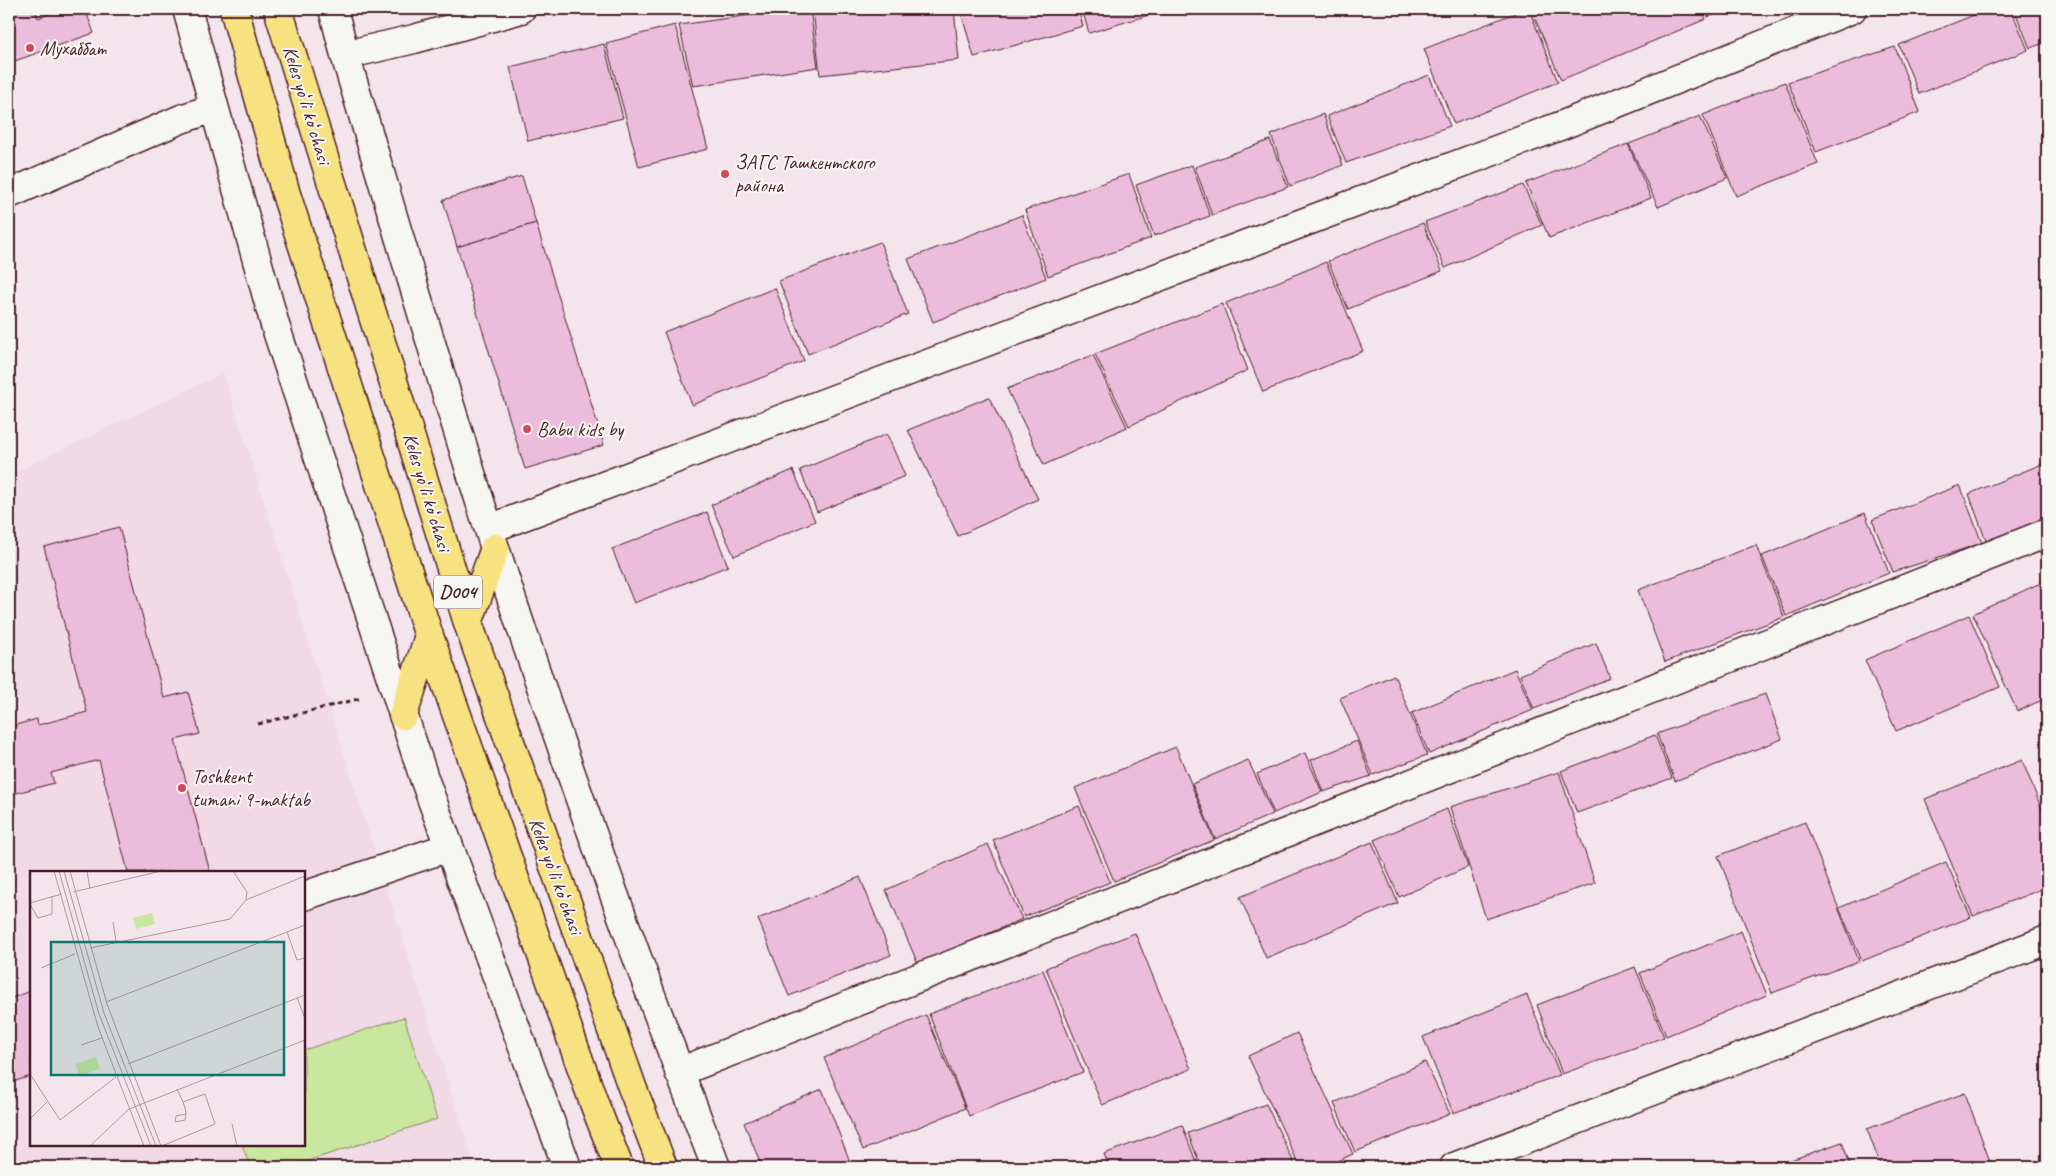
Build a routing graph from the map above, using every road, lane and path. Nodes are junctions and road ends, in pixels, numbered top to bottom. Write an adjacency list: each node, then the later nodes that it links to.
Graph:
1 (187, 9): 8 (street)
2 (234, 9): 13 (main road, Keles yoʻli koʻchasi / D004)
3 (278, 9): 12 (main road, Keles yoʻli koʻchasi / D004)
4 (333, 9): 7 (street)
5 (521, 9): 7 (street)
6 (1852, 9): 11 (street)
7 (345, 55): 11 (street)
8 (214, 108): 9 (street); 15 (street)
9 (9, 194)
10 (2047, 533): 20 (street)
11 (492, 538): 12 (main road); 20 (street)
12 (468, 623): 23 (main road, Keles yoʻli koʻchasi / D004)
13 (429, 636): 15 (main road); 22 (main road, Keles yoʻli koʻchasi / D004)
14 (362, 698): 16 (path)
15 (403, 715): 17 (street)
16 (258, 724)
17 (449, 847): 18 (street); 21 (street)
18 (305, 896)
19 (2047, 940): 25 (street)
20 (679, 1072): 24 (street)
21 (567, 1167)
22 (619, 1167)
23 (663, 1167)
24 (716, 1167)
25 (1454, 1167)

